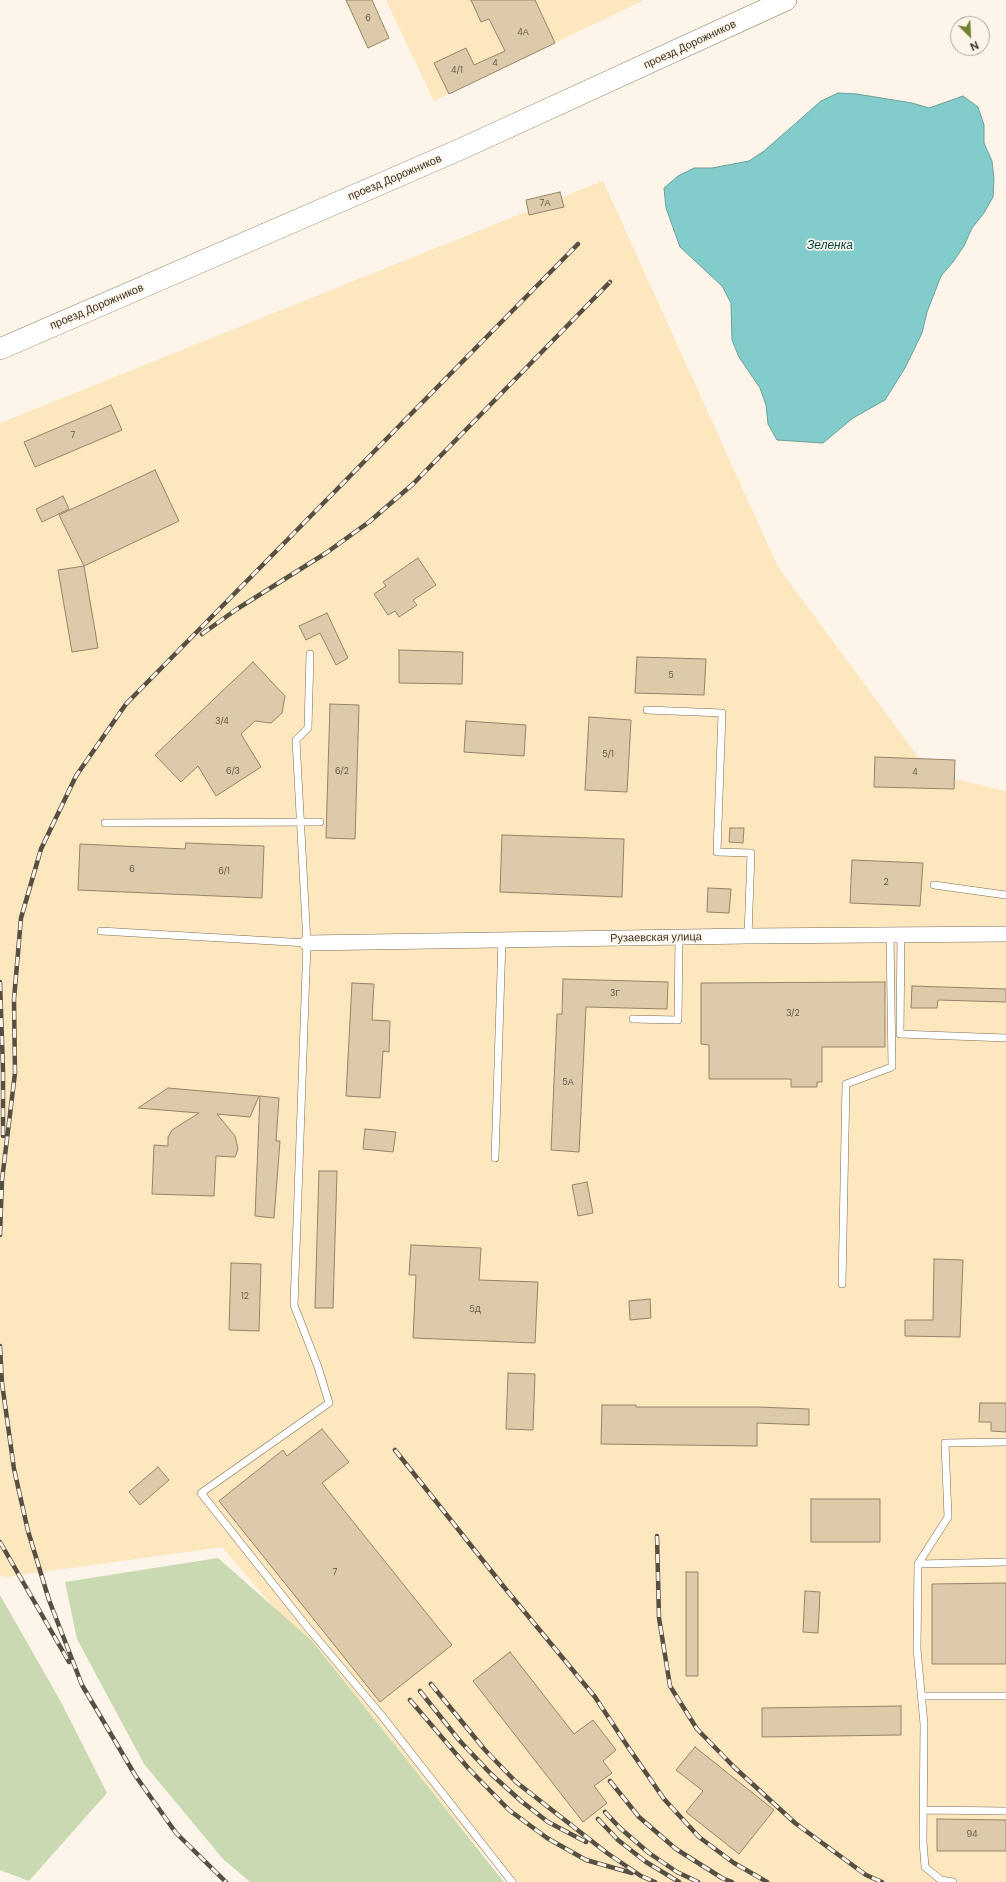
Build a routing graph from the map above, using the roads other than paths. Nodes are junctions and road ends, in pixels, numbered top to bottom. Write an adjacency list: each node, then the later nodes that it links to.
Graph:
1 (786, 0): 2 (main road, проезд Дорожников)
2 (0, 349)
3 (310, 654): 5 (lane)
4 (647, 710): 13 (lane)
5 (301, 822): 6 (lane); 7 (lane); 16 (lane)
6 (320, 822)
7 (105, 823)
8 (934, 885): 9 (lane)
9 (1006, 895)
10 (101, 931): 16 (lane)
11 (895, 934): 12 (street, Рузаевская улица); 13 (street, Рузаевская улица); 18 (lane); 20 (lane)
12 (1006, 934)
13 (748, 936): 14 (street, Рузаевская улица)
14 (679, 938): 15 (street, Рузаевская улица); 17 (lane)
15 (502, 940): 16 (street, Рузаевская улица); 19 (lane)
16 (307, 943): 28 (lane)
17 (633, 1019)
18 (1006, 1038)
19 (495, 1158)
20 (842, 1284)
21 (1006, 1442): 23 (lane)
22 (1006, 1562): 23 (lane)
23 (918, 1564): 24 (lane)
24 (921, 1696): 25 (lane); 26 (lane)
25 (1006, 1696)
26 (924, 1810): 27 (lane); 29 (lane)
27 (1006, 1811)
28 (512, 1882)
29 (953, 1882)

